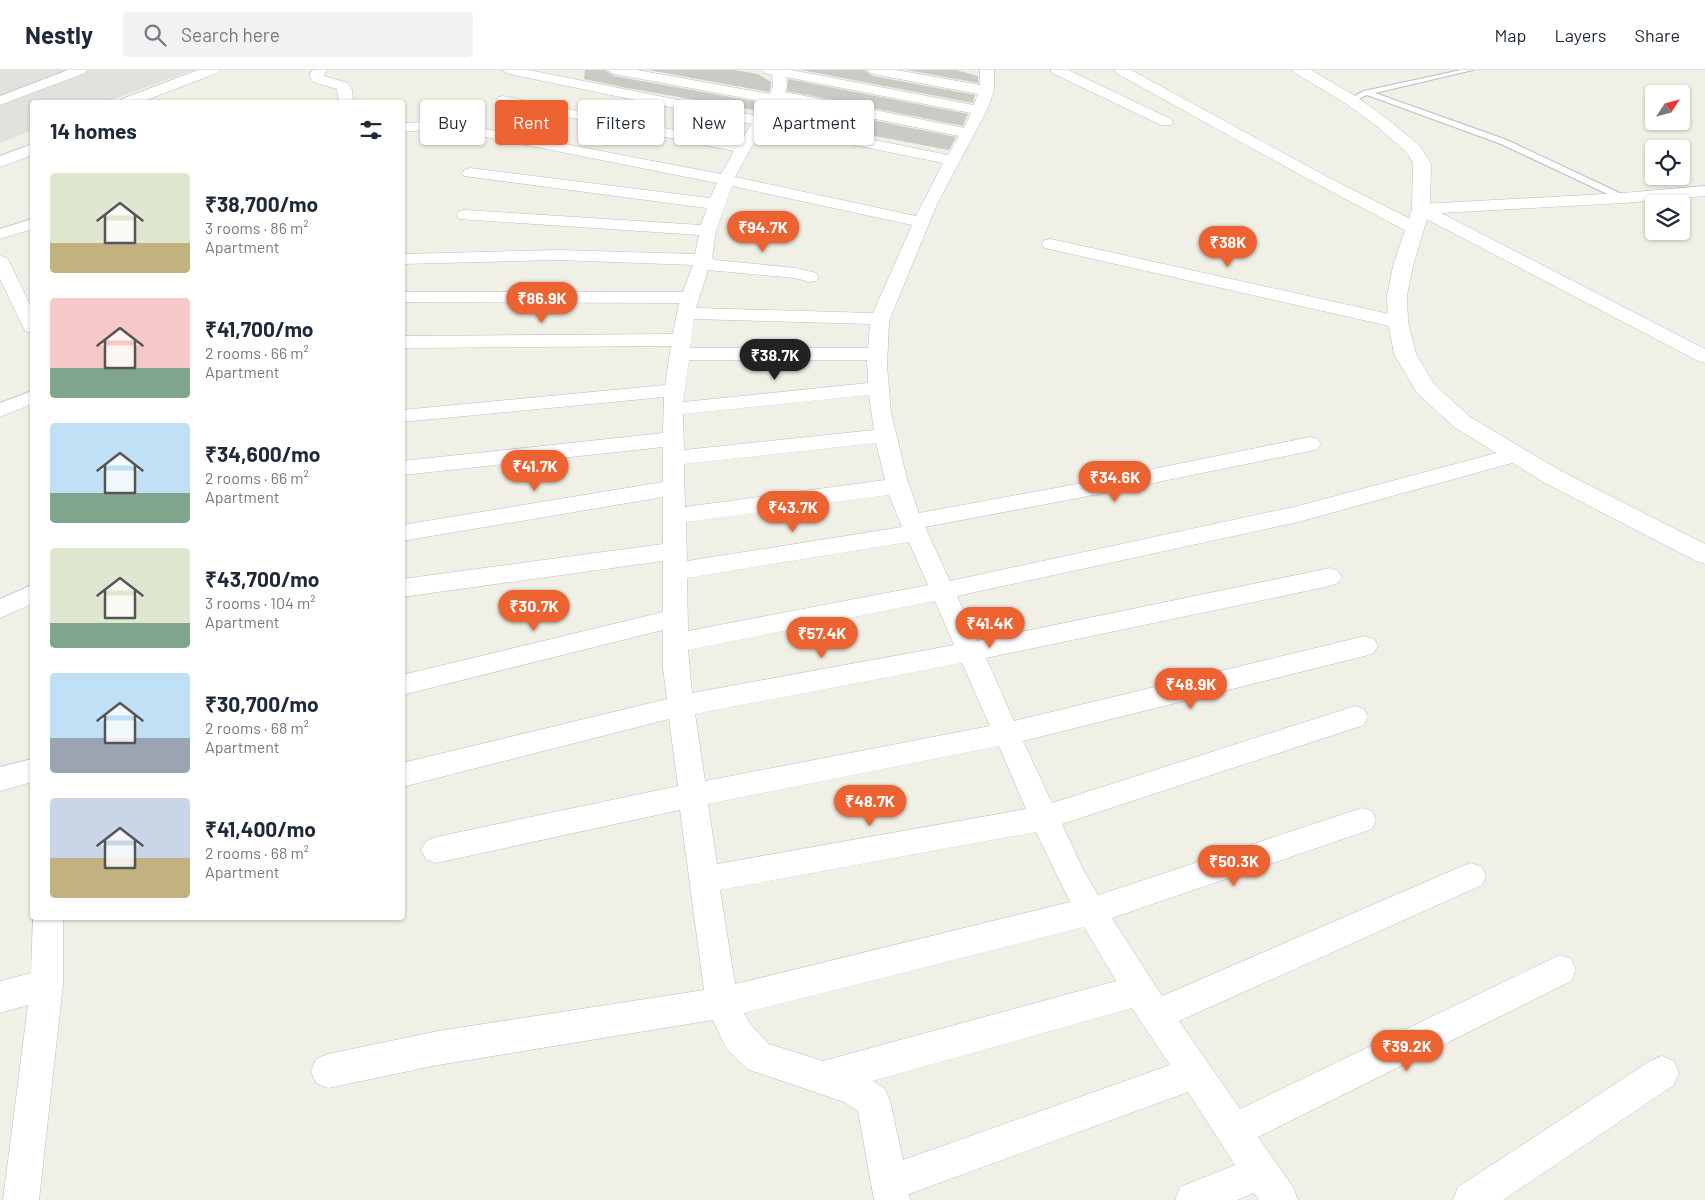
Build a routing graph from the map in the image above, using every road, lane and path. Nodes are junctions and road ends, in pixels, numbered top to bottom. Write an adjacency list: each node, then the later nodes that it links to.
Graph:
1 (80, 70): 18 (street)
2 (320, 70): 16 (street)
3 (509, 70): 20 (street)
4 (614, 70): 11 (street)
5 (874, 70): 12 (street)
6 (1057, 70): 21 (street)
7 (1121, 70): 38 (street)
8 (1300, 70): 13 (street)
9 (1470, 70): 13 (lane)
10 (218, 72): 14 (street); 15 (street)
11 (776, 81): 12 (street); 17 (street); 24 (street)
12 (985, 90): 24 (street)
13 (1359, 97): 35 (lane); 38 (street)
14 (134, 100)
15 (155, 100)
16 (346, 100)
17 (769, 100)
18 (0, 101)
19 (568, 113): 27 (street)
20 (754, 119)
21 (1166, 122)
22 (407, 128): 33 (street)
23 (754, 132): 27 (street)
24 (967, 134): 30 (street)
25 (30, 140): 29 (street)
26 (874, 144): 30 (street)
27 (743, 148): 33 (street)
28 (30, 150): 31 (street)
29 (0, 152)
30 (952, 160): 39 (street)
31 (0, 162)
32 (470, 173): 36 (street)
33 (726, 180): 36 (street); 39 (street)
34 (1705, 191): 35 (street)
35 (1623, 198): 38 (street)
36 (716, 204): 41 (street)
37 (465, 215): 41 (street)
38 (1417, 218): 51 (street); 56 (street)
39 (922, 222): 50 (street)
40 (30, 225): 42 (street)
41 (708, 231): 45 (street)
42 (0, 234)
43 (1051, 244): 51 (street)
44 (405, 259): 45 (street)
45 (702, 260): 47 (street); 49 (street)
46 (0, 261): 52 (street)
47 (810, 277)
48 (405, 296): 49 (street)
49 (688, 305): 50 (street); 54 (street)
50 (881, 319): 55 (street)
51 (1398, 322): 65 (street)
52 (30, 323)
53 (405, 342): 54 (street)
54 (681, 347): 55 (street); 59 (street)
55 (878, 354): 57 (street)
56 (1705, 358)
57 (879, 388): 59 (street); 62 (street)
58 (30, 398): 60 (street)
59 (674, 399): 61 (street); 64 (street)
60 (0, 411)
61 (405, 416)
62 (885, 435): 64 (street); 67 (street)
63 (1310, 444): 70 (street)
64 (674, 449): 66 (street); 68 (street)
65 (1515, 454): 72 (street); 76 (street)
66 (405, 468)
67 (898, 486): 69 (street); 70 (street)
68 (674, 488): 69 (street); 71 (street)
69 (674, 516): 73 (street)
70 (914, 528): 73 (street); 76 (street)
71 (405, 533)
72 (1705, 555)
73 (675, 561): 75 (street); 79 (street)
74 (1330, 577): 82 (street)
75 (405, 588)
76 (942, 591): 80 (street); 82 (street)
77 (30, 595): 78 (street)
78 (0, 609)
79 (676, 618): 80 (street); 83 (street)
80 (676, 643): 84 (street)
81 (1365, 646): 86 (street)
82 (970, 652): 84 (street); 86 (street)
83 (405, 684)
84 (681, 706): 88 (street); 90 (street)
85 (1356, 717): 91 (street)
86 (1006, 734): 90 (street); 91 (street)
87 (30, 772): 89 (street)
88 (405, 774)
89 (0, 779)
90 (693, 795): 93 (street); 95 (street)
91 (1044, 818): 95 (street); 96 (street)
92 (1362, 820): 96 (street)
93 (436, 850)
94 (1471, 876): 102 (street)
95 (704, 880): 101 (street)
96 (1091, 910): 101 (street); 102 (street)
97 (48, 920): 99 (street)
98 (1560, 970): 107 (street)
99 (47, 984): 100 (street); 110 (street)
100 (0, 997)
101 (722, 1002): 103 (street); 106 (street)
102 (1147, 1003): 104 (street); 106 (street)
103 (328, 1071)
104 (1195, 1073): 107 (street); 109 (street)
105 (1662, 1073): 112 (street)
106 (823, 1078): 109 (street)
107 (1233, 1131): 108 (street)
108 (1270, 1186): 111 (street)
109 (891, 1191)
110 (21, 1200)
111 (1193, 1200)
112 (1470, 1200)

